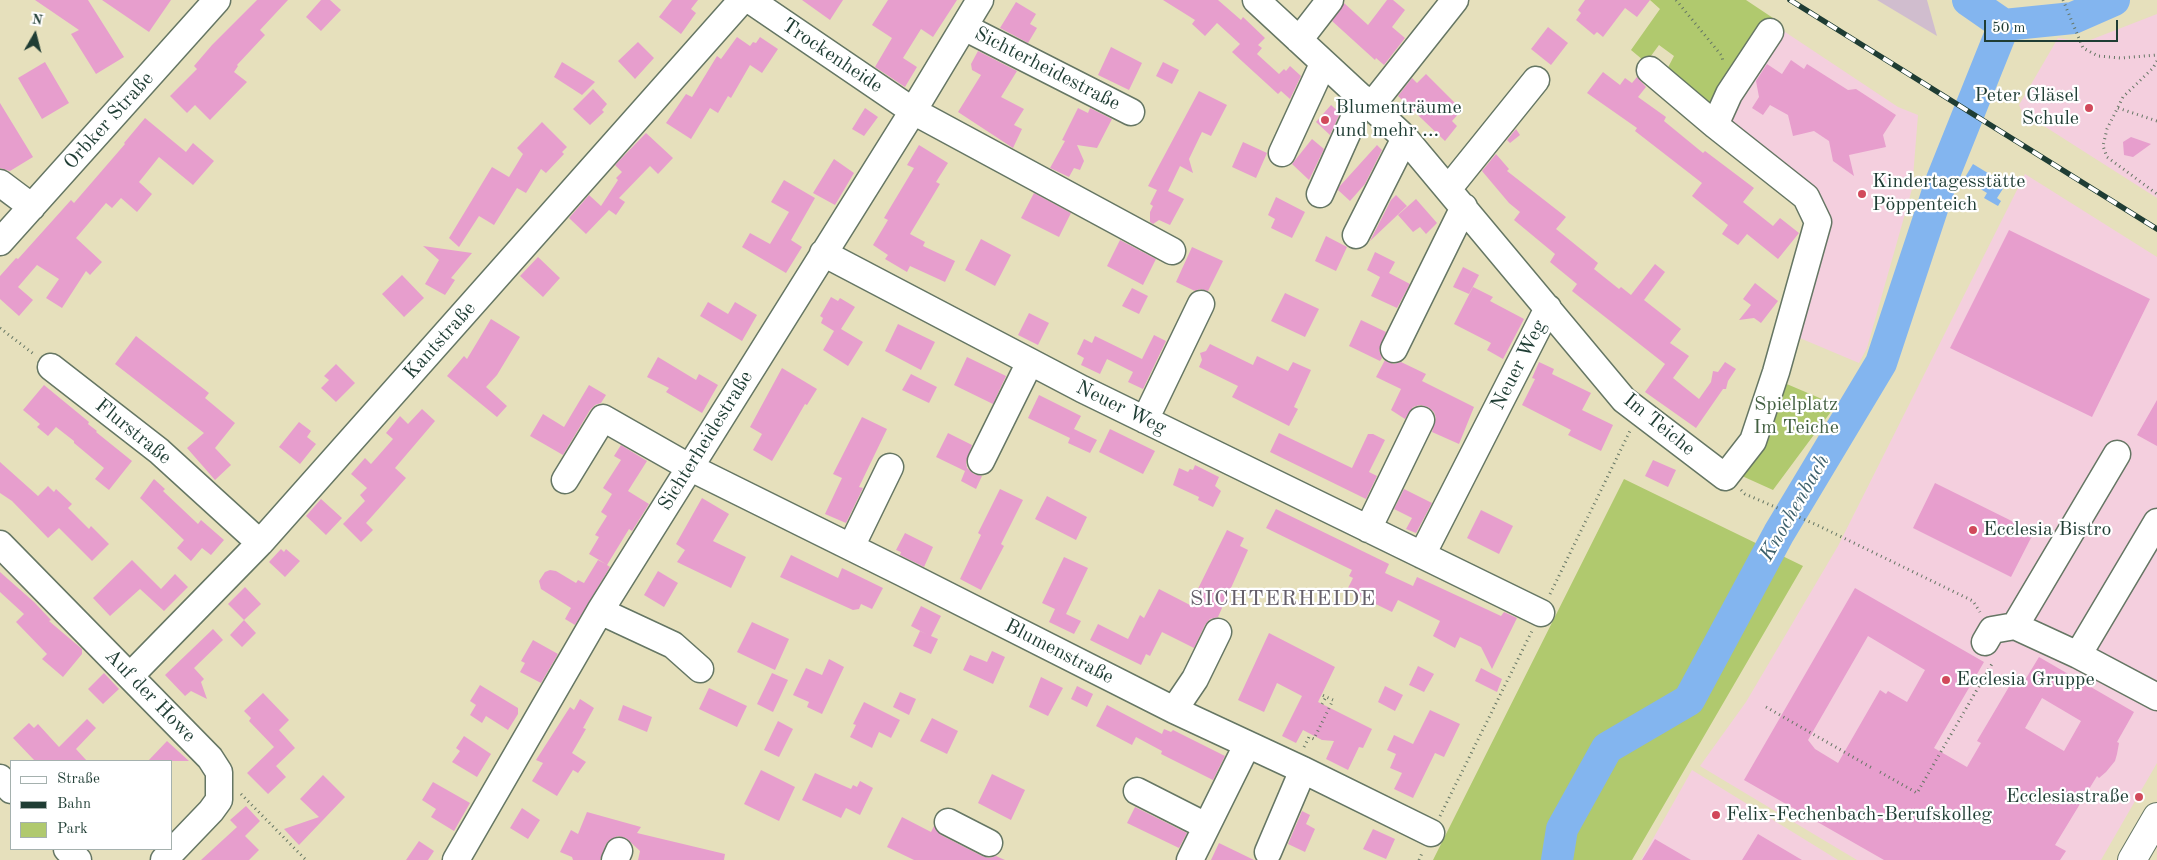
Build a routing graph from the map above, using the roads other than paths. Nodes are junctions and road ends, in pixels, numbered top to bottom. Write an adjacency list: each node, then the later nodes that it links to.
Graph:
1 (217, 0): 24 (street, Orbker Straße)
2 (742, 0): 43 (street, Kantstraße)
3 (750, 0): 16 (street, Trockenheide)
4 (980, 0): 9 (street, Sichterheidestraße)
5 (1256, 0): 11 (street, Im Teiche)
6 (1315, 0): 11 (street)
7 (1330, 0): 11 (street)
8 (1455, 0): 15 (street)
9 (964, 26): 16 (street, Sichterheidestraße); 17 (street, Sichterheidestraße)
10 (1770, 32): 18 (street)
11 (1293, 35): 12 (street, Im Teiche)
12 (1323, 64): 15 (street, Im Teiche); 20 (street)
13 (1650, 70): 18 (street)
14 (1536, 80): 23 (street)
15 (1367, 102): 19 (street, Im Teiche); 22 (street)
16 (913, 111): 27 (street, Trockenheide); 28 (street, Sichterheidestraße)
17 (1131, 112)
18 (1715, 125): 30 (street, Im Teiche)
19 (1405, 138): 23 (street, Im Teiche); 25 (street)
20 (1282, 153)
21 (0, 183): 24 (street)
22 (1320, 194)
23 (1456, 198): 30 (street, Im Teiche); 31 (street)
24 (32, 206): 26 (street, Orbker Straße)
25 (1356, 236)
26 (0, 242)
27 (1172, 251)
28 (823, 253): 32 (street, Neuer Weg); 39 (street, Sichterheidestraße)
29 (1201, 304): 34 (street)
30 (1548, 308): 46 (street, Neuer Weg)
31 (1394, 349)
32 (1030, 362): 34 (street, Neuer Weg); 37 (street)
33 (51, 367): 43 (street, Flurstraße)
34 (1145, 420): 42 (street, Neuer Weg)
35 (1421, 420): 42 (street)
36 (2117, 454): 50 (street)
37 (981, 461)
38 (890, 466): 45 (street)
39 (689, 467): 40 (street, Blumenstraße); 45 (street, Blumenstraße); 47 (street, Sichterheidestraße)
40 (565, 480)
41 (2157, 522): 50 (street)
42 (1368, 529): 46 (street, Neuer Weg)
43 (260, 543): 52 (street, Kantstraße)
44 (0, 544): 52 (street, Auf der Howe)
45 (852, 547): 54 (street, Blumenstraße)
46 (1422, 556): 48 (street, Neuer Weg)
47 (600, 611): 51 (street); 69 (street, Sichterheidestraße)
48 (1541, 613)
49 (1218, 632): 54 (street)
50 (2078, 655): 53 (street)
51 (700, 669)
52 (131, 675): 68 (street, Auf der Howe)
53 (2157, 697)
54 (1174, 710): 55 (street, Blumenstraße)
55 (1247, 745): 56 (street, Blumenstraße); 62 (street)
56 (1299, 768): 63 (street, Blumenstraße); 66 (street)
57 (0, 778): 58 (street)
58 (10, 789)
59 (1137, 790): 62 (street)
60 (2157, 817): 71 (main road)
61 (948, 822): 64 (street)
62 (1206, 826): 70 (street)
63 (1431, 833)
64 (989, 843)
65 (69, 850): 67 (street)
66 (1268, 852)
67 (78, 860)
68 (164, 860)
69 (456, 860)
70 (1190, 860)
71 (2132, 860)

